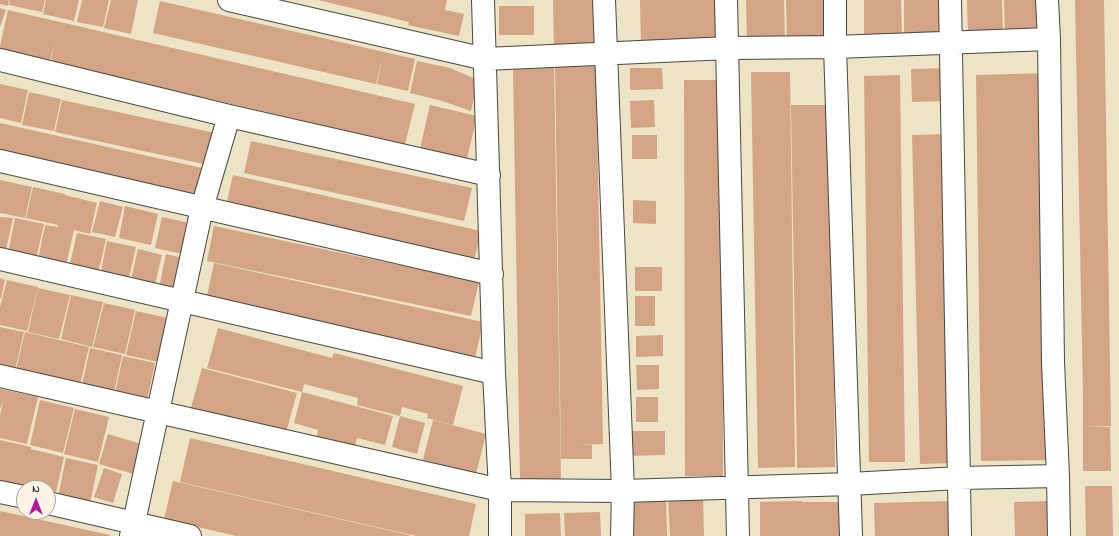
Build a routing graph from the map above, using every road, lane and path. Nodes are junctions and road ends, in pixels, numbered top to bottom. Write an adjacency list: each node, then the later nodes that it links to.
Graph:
1 (230, 0): 13 (street)
2 (483, 0): 13 (street)
3 (604, 0): 12 (street)
4 (726, 0): 11 (street)
5 (835, 0): 10 (street)
6 (950, 0): 9 (street)
7 (1047, 0): 8 (street)
8 (1049, 39): 9 (street); 25 (street)
9 (951, 43): 10 (street); 26 (street)
10 (835, 47): 11 (street); 27 (street)
11 (728, 48): 12 (street); 28 (street)
12 (605, 53): 13 (street); 30 (street)
13 (485, 59): 17 (street)
14 (0, 60): 15 (street)
15 (229, 116): 17 (street); 18 (street)
16 (0, 161): 18 (street)
17 (489, 175): 20 (street)
18 (202, 208): 20 (street); 21 (street)
19 (0, 259): 21 (street)
20 (492, 274): 22 (street)
21 (183, 302): 22 (street); 24 (street)
22 (494, 372): 29 (street)
23 (0, 376): 24 (street)
24 (158, 411): 29 (street); 34 (street)
25 (1058, 476): 26 (street); 41 (street)
26 (959, 478): 27 (street); 40 (street)
27 (850, 484): 28 (street); 39 (street)
28 (737, 488): 30 (street); 38 (street)
29 (500, 490): 30 (street); 36 (street)
30 (623, 491): 37 (street)
31 (0, 492): 32 (street)
32 (16, 496)
33 (56, 506): 34 (street)
34 (133, 530): 35 (street)
35 (190, 536)
36 (500, 536)
37 (622, 536)
38 (738, 536)
39 (851, 536)
40 (960, 536)
41 (1059, 536)

